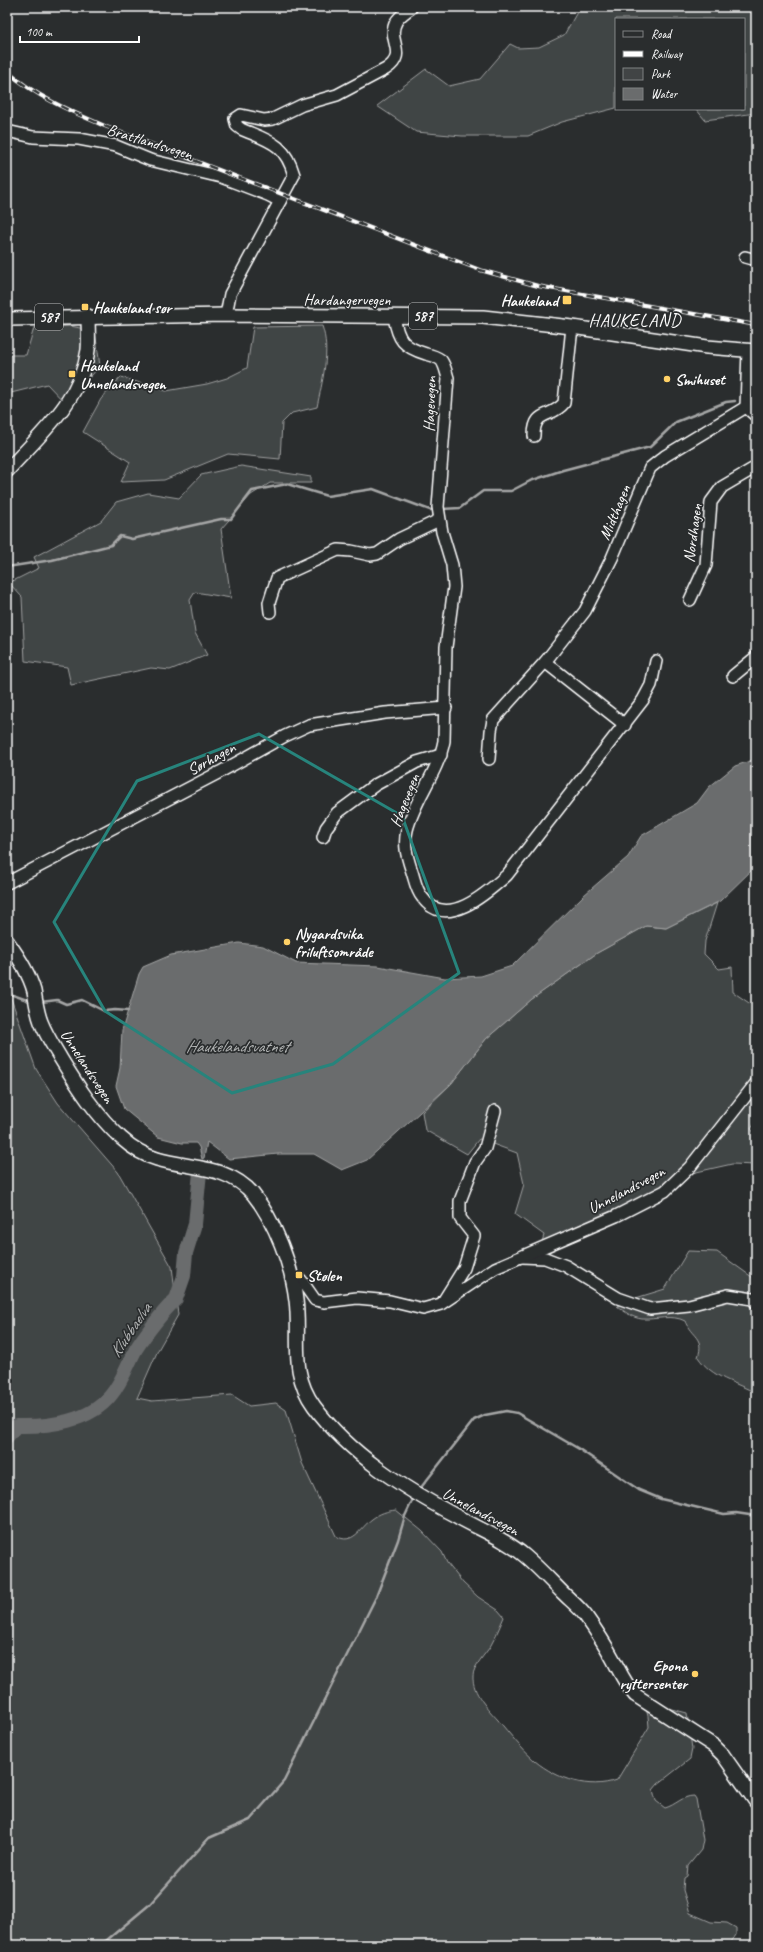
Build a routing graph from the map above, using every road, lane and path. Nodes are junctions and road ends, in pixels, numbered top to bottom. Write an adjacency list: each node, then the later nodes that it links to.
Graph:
1 (412, 7): 3 (street)
2 (7, 131): 3 (street, Brattlandsvegen)
3 (280, 201): 4 (street)
4 (226, 315): 5 (main road, Hardangervegen / 587); 6 (main road, Hardangervegen / 587)
5 (88, 316): 7 (main road, Hardangervegen / 587); 14 (main road)
6 (394, 317): 8 (main road, Hardangervegen / 587); 15 (street, Hagevegen)
7 (7, 319)
8 (572, 327): 9 (main road, Hardangervegen / 587); 12 (street)
9 (752, 351): 10 (street)
10 (746, 407): 11 (street); 20 (street, Midthagen)
11 (756, 416)
12 (534, 436)
13 (756, 467): 16 (street, Nordhagen)
14 (7, 471)
15 (439, 514): 17 (street); 22 (street, Hagevegen)
16 (690, 600)
17 (270, 612)
18 (756, 657): 21 (street)
19 (656, 661): 23 (street, Hagevegen)
20 (545, 662): 23 (street); 25 (street, Midthagen)
21 (733, 676)
22 (446, 708): 24 (street, Hagevegen); 27 (street, Sørhagen)
23 (625, 725): 24 (street, Hagevegen)
24 (441, 755): 26 (street)
25 (489, 759)
26 (323, 837)
27 (7, 883)
28 (7, 941): 32 (main road, Unnelandsvegen)
29 (756, 1083): 31 (street, Unnelandsvegen)
30 (495, 1111): 34 (street)
31 (520, 1257): 33 (street, Unnelandsvegen); 34 (street, Unnelandsvegen)
32 (293, 1280): 34 (street, Unnelandsvegen); 35 (main road, Unnelandsvegen)
33 (756, 1303)
34 (441, 1304)
35 (756, 1802)

